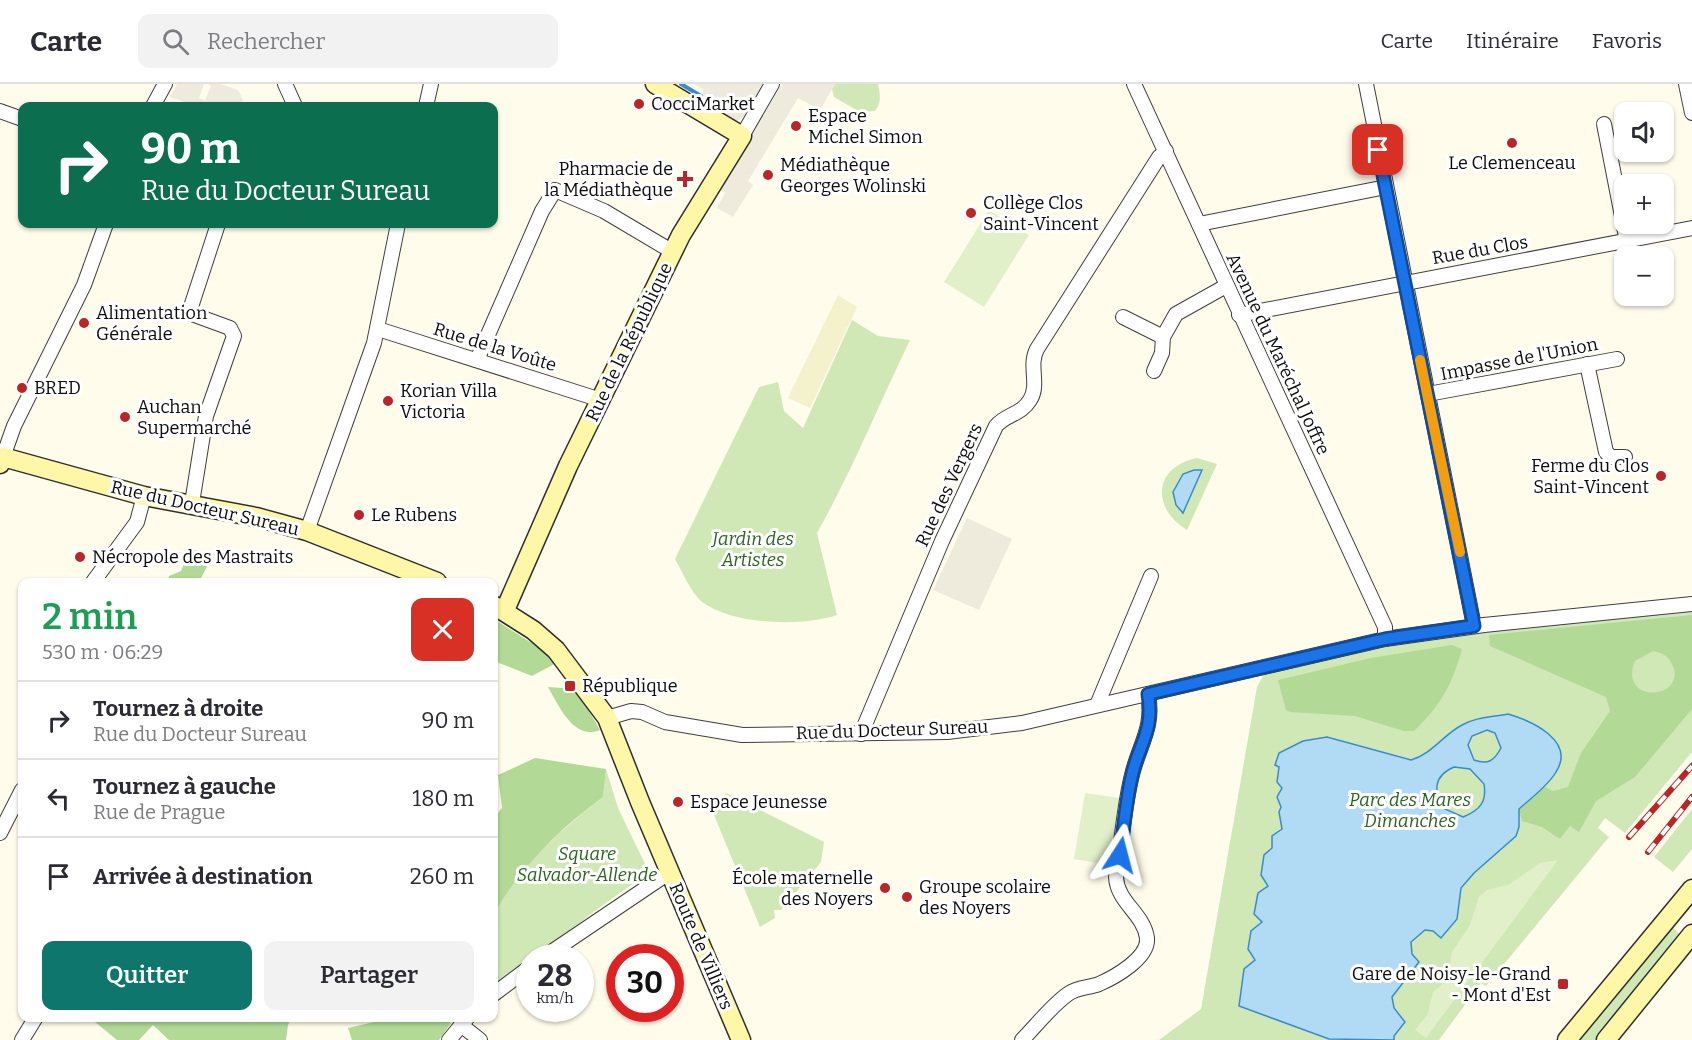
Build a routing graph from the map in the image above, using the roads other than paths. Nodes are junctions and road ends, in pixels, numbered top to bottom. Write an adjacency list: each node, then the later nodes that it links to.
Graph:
1 (165, 84): 9 (street)
2 (285, 84): 10 (street)
3 (431, 84): 11 (street)
4 (655, 84): 16 (street)
5 (772, 84): 16 (street, Rue de la République)
6 (1134, 84): 17 (street, Avenue du Maréchal Joffre)
7 (1366, 84): 18 (street)
8 (1686, 84): 13 (street)
9 (155, 102)
10 (293, 102)
11 (427, 102)
12 (0, 111): 14 (street)
13 (1692, 113)
14 (18, 118)
15 (1604, 124): 24 (street)
16 (742, 136): 25 (street, Rue de la République)
17 (1166, 151): 19 (street, Avenue du Maréchal Joffre); 53 (street, Rue des Vergers)
18 (1386, 187): 19 (street); 26 (street)
19 (1199, 224): 27 (street, Avenue du Maréchal Joffre)
20 (105, 228): 39 (street)
21 (217, 228): 41 (street)
22 (397, 228): 30 (street)
23 (1692, 228): 24 (street, Rue du Clos)
24 (1627, 242): 26 (street, Rue du Clos)
25 (673, 252): 33 (street); 37 (street, Rue de la République)
26 (1404, 282): 28 (street, Rue du Clos); 36 (street)
27 (1226, 286): 28 (street, Avenue du Maréchal Joffre); 31 (street)
28 (1239, 315): 49 (street, Avenue du Maréchal Joffre)
29 (1123, 317): 31 (street)
30 (378, 329): 33 (street, Rue de la Voûte); 42 (street)
31 (1163, 337): 35 (street)
32 (1617, 359): 34 (street, Impasse de l'Union)
33 (477, 360): 37 (street, Rue de la Voûte)
34 (1587, 364): 36 (street, Impasse de l'Union); 38 (street)
35 (1154, 371)
36 (1428, 394): 48 (street)
37 (601, 400): 47 (street, Rue de la République)
38 (1625, 457)
39 (1, 459): 40 (street, Rue du Docteur Sureau)
40 (144, 496): 41 (street, Rue du Docteur Sureau); 44 (street)
41 (192, 503): 42 (street, Rue du Docteur Sureau)
42 (307, 531): 45 (street, Rue du Docteur Sureau)
43 (1151, 576): 51 (street)
44 (96, 578)
45 (427, 578)
46 (1692, 604): 48 (street, Rue du Docteur Sureau)
47 (499, 608): 52 (street)
48 (1474, 626): 49 (street, Rue du Docteur Sureau)
49 (1385, 639): 50 (street, Rue du Docteur Sureau)
50 (1148, 694): 51 (street, Rue du Docteur Sureau); 69 (street)
51 (1097, 705): 53 (street, Rue du Docteur Sureau)
52 (607, 718): 53 (street, Rue du Docteur Sureau); 56 (street, Route de Villiers)
53 (861, 734)
54 (18, 798): 55 (street)
55 (0, 833)
56 (670, 872): 59 (street); 68 (street, Route de Villiers)
57 (1692, 889): 70 (street)
58 (1692, 934): 71 (street)
59 (563, 944)
60 (516, 978): 61 (street)
61 (498, 991)
62 (33, 1022): 65 (street)
63 (463, 1022): 66 (street)
64 (465, 1022): 67 (street)
65 (22, 1040)
66 (449, 1040)
67 (480, 1040)
68 (741, 1040)
69 (1022, 1040)
70 (1567, 1040)
71 (1606, 1040)

